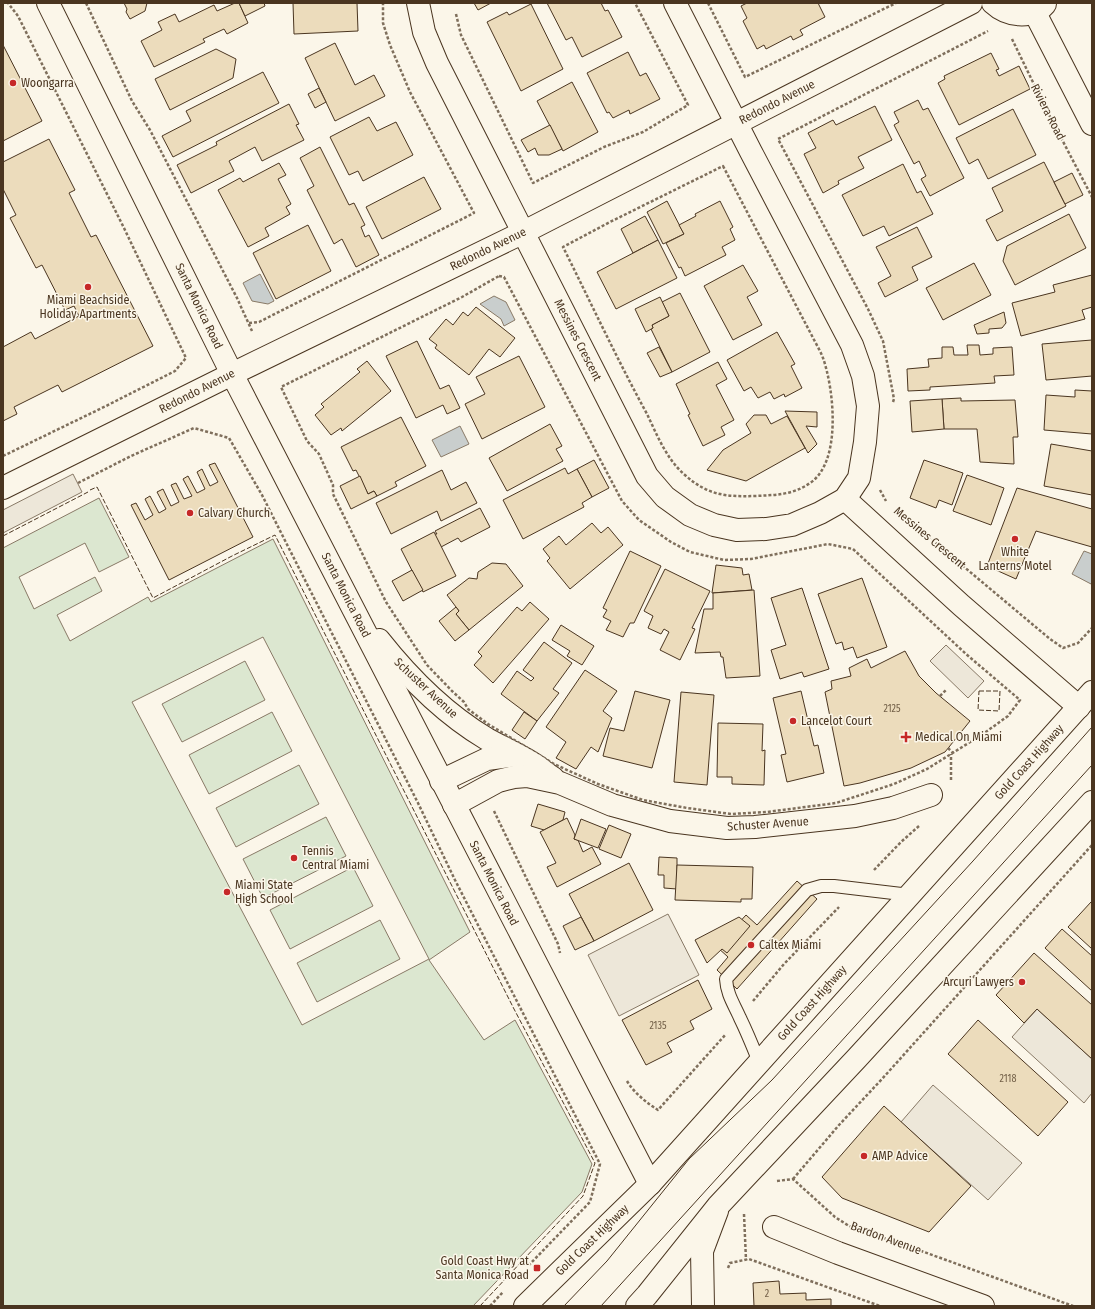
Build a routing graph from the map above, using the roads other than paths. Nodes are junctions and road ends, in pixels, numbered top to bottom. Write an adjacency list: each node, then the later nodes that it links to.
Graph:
1 (48, 3): 10 (main road, Santa Monica Road)
2 (418, 3): 9 (main road, Messines Crescent)
3 (676, 3): 7 (main road, Messines Crescent)
4 (971, 3): 7 (main road, Redondo Avenue)
5 (993, 3): 6 (main road)
6 (1040, 7): 8 (main road)
7 (736, 123): 9 (main road, Redondo Avenue); 12 (main road, Messines Crescent)
8 (1092, 124)
9 (524, 232): 10 (main road, Redondo Avenue); 12 (main road, Messines Crescent)
10 (232, 374): 11 (main road, Redondo Avenue); 13 (main road, Santa Monica Road)
11 (3, 488)
12 (845, 499): 14 (main road)
13 (351, 604): 15 (main road, Schuster Avenue); 16 (main road, Santa Monica Road)
14 (1085, 700): 21 (main road, Gold Coast Highway)
15 (516, 755): 16 (main road); 17 (main road, Schuster Avenue)
16 (441, 781): 20 (main road, Santa Monica Road)
17 (560, 783): 18 (main road, Schuster Avenue); 20 (main road, Schuster Avenue)
18 (931, 795)
19 (1092, 802): 24 (main road)
20 (454, 806): 23 (main road, Santa Monica Road)
21 (910, 895): 22 (main road, Gold Coast Highway); 22 (lane)
22 (759, 1062): 23 (main road, Gold Coast Highway)
23 (650, 1184): 26 (main road, Gold Coast Highway)
24 (718, 1206): 27 (main road); 28 (main road)
25 (774, 1227): 29 (main road)
26 (525, 1306)
27 (637, 1306)
28 (703, 1306)
29 (983, 1306)

